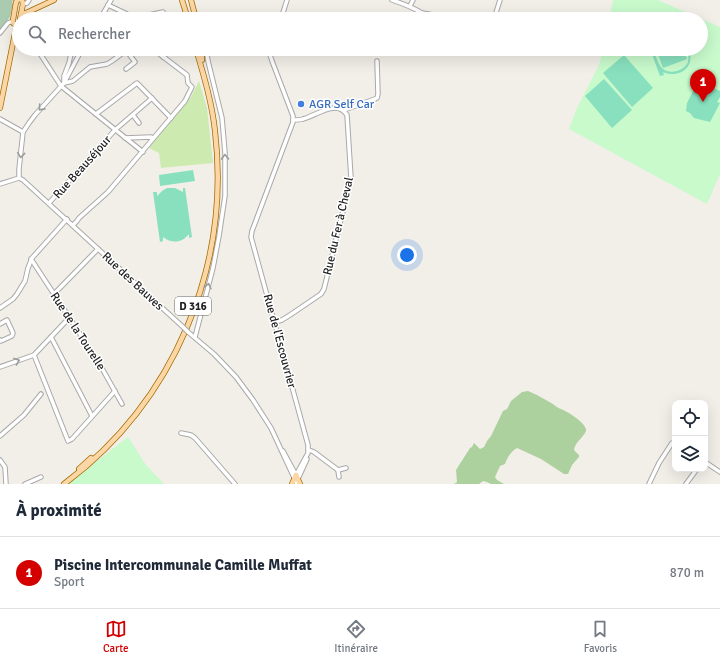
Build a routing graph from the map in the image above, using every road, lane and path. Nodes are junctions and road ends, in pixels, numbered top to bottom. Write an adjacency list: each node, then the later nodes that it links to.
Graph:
1 (29, 0): 9 (street)
2 (54, 0): 15 (main road)
3 (111, 0): 11 (street)
4 (183, 0): 18 (main road)
5 (191, 0): 19 (main road)
6 (392, 0): 12 (street)
7 (412, 0): 12 (street)
8 (500, 0): 22 (street)
9 (20, 1): 13 (main road); 14 (main road)
10 (286, 1): 20 (street)
11 (108, 5): 16 (street); 17 (street)
12 (410, 6): 21 (street)
13 (18, 12)
14 (20, 12)
15 (28, 12)
16 (104, 12)
17 (123, 12)
18 (186, 12)
19 (194, 12)
20 (283, 12)
21 (419, 12)
22 (496, 12)
23 (12, 23): 24 (street)
24 (0, 33)
25 (12, 44): 41 (main road)
26 (42, 56): 39 (street)
27 (71, 56): 39 (street)
28 (78, 56): 39 (street)
29 (119, 56): 39 (street)
30 (131, 56): 37 (street)
31 (198, 56): 38 (main road, D 316)
32 (201, 56): 38 (main road)
33 (207, 56): 66 (street, one-way to 33)
34 (270, 56): 47 (street)
35 (164, 57): 46 (street)
36 (377, 61): 42 (street)
37 (126, 69)
38 (205, 82): 92 (main road, D 316); 93 (main road, D 316)
39 (63, 84): 43 (street); 50 (street, one-way to 50)
40 (152, 98): 43 (street); 44 (street, Rue Beauséjour); 46 (street)
41 (0, 108)
42 (344, 110): 47 (street); 63 (street, Rue du Fer à Cheval)
43 (96, 114): 49 (street)
44 (133, 115): 48 (street); 49 (street, Rue Beauséjour)
45 (0, 118): 50 (street)
46 (171, 118): 52 (street)
47 (294, 120): 63 (street, Rue de l'Escouvrier)
48 (139, 123)
49 (115, 130): 51 (street); 56 (street, Rue Beauséjour)
50 (23, 132): 54 (street, one-way to 54)
51 (125, 138): 52 (street); 53 (street)
52 (153, 138): 53 (street)
53 (143, 152): 57 (street)
54 (19, 178): 55 (street); 56 (street, Rue des Bauves)
55 (0, 184)
56 (49, 203): 57 (street, Rue des Bauves)
57 (70, 222): 58 (street, Rue des Bauves); 59 (street)
58 (98, 249): 60 (street); 66 (street, Rue des Bauves, bridge)
59 (31, 259): 60 (street, Rue de la Tourelle); 61 (street)
60 (54, 294): 62 (street, Rue de la Tourelle)
61 (0, 308)
62 (69, 318): 65 (street); 70 (street, Rue de la Tourelle)
63 (275, 322): 78 (street, Rue de l'Escouvrier)
64 (0, 324): 67 (street)
65 (51, 337): 68 (street); 73 (street)
66 (194, 337): 77 (street, Rue des Bauves)
67 (0, 340)
68 (34, 356): 69 (street, one-way to 68); 73 (street)
69 (0, 368)
70 (115, 391): 72 (street, Rue de la Tourelle); 73 (street)
71 (41, 394): 75 (street)
72 (122, 404)
73 (92, 416)
74 (181, 433): 94 (street)
75 (0, 436)
76 (672, 443): 95 (street)
77 (279, 445): 82 (street, Rue des Bauves); 89 (street, Rue des Bauves)
78 (309, 452): 81 (street); 84 (street); 89 (street)
79 (0, 460): 90 (street)
80 (708, 464): 86 (street)
81 (301, 467): 82 (street); 89 (street)
82 (292, 468): 89 (street, Rue des Bauves)
83 (346, 468): 84 (street)
84 (338, 470): 88 (street)
85 (695, 472): 96 (street)
86 (720, 472)
87 (41, 477): 91 (street)
88 (339, 478)
89 (296, 481)
90 (6, 484)
91 (25, 484)
92 (60, 484)
93 (64, 484)
94 (235, 484)
95 (649, 484)
96 (686, 484)

